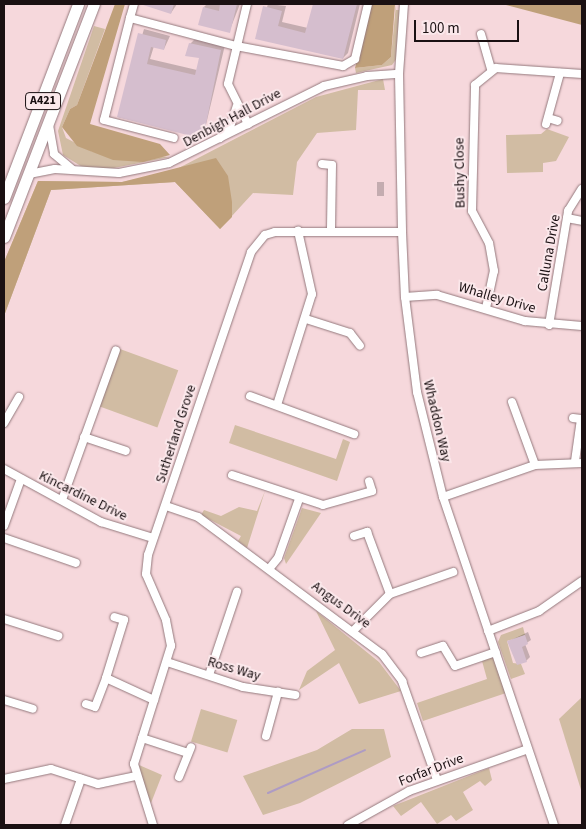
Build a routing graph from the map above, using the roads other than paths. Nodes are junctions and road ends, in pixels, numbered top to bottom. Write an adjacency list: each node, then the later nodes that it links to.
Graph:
1 (78, 4): 24 (highway, A421)
2 (94, 4): 16 (highway, A421)
3 (134, 4): 7 (street)
4 (247, 4): 9 (street)
5 (368, 4): 9 (street)
6 (404, 4): 12 (street, Whaddon Way)
7 (130, 18): 9 (street); 18 (street)
8 (482, 34): 10 (street)
9 (236, 46): 14 (street)
10 (491, 69): 11 (street); 32 (street, Bushy Close)
11 (560, 73): 13 (street); 15 (street)
12 (399, 74): 17 (street, Denbigh Hall Drive); 29 (street, Whaddon Way)
13 (582, 74)
14 (237, 106): 17 (street); 19 (street)
15 (558, 121)
16 (48, 124): 21 (street); 22 (highway, A421)
17 (248, 124): 19 (street, Denbigh Hall Drive)
18 (174, 138)
19 (215, 143): 21 (street, Denbigh Hall Drive)
20 (322, 164): 28 (street)
21 (76, 172): 22 (street, Denbigh Hall Drive)
22 (29, 174): 30 (highway, A421)
23 (582, 189): 25 (street, Calluna Drive)
24 (4, 198)
25 (567, 218): 26 (street); 34 (street, Calluna Drive)
26 (582, 221)
27 (298, 231): 28 (street, Sutherland Grove); 33 (street); 56 (street, Sutherland Grove)
28 (331, 232): 29 (street, Sutherland Grove)
29 (402, 232): 31 (street, Whaddon Way)
30 (4, 237)
31 (405, 297): 32 (street, Whalley Drive); 53 (street, Whaddon Way)
32 (486, 308): 34 (street, Whalley Drive)
33 (306, 320): 36 (street); 41 (street)
34 (549, 325): 35 (street, Whalley Drive)
35 (582, 326)
36 (360, 346)
37 (116, 350): 45 (street)
38 (250, 396): 41 (street)
39 (19, 397): 43 (street)
40 (512, 402): 48 (street)
41 (277, 405): 44 (street)
42 (573, 418): 47 (street)
43 (4, 424)
44 (354, 434)
45 (84, 437): 46 (street); 55 (street)
46 (126, 452)
47 (579, 462): 48 (street)
48 (535, 465): 53 (street)
49 (4, 469): 51 (street, Kincardine Drive)
50 (232, 475): 54 (street)
51 (21, 479): 55 (street, Kincardine Drive); 57 (street)
52 (369, 481): 54 (street)
53 (444, 497): 70 (street, Whaddon Way)
54 (299, 499): 62 (street)
55 (62, 500): 60 (street, Kincardine Drive)
56 (166, 506): 60 (street, Sutherland Grove); 62 (street, Angus Drive)
57 (4, 526)
58 (354, 536): 65 (street)
59 (4, 538): 61 (street)
60 (153, 538): 74 (street, Sutherland Grove)
61 (76, 563)
62 (269, 569): 69 (street, Angus Drive)
63 (453, 572): 65 (street)
64 (582, 582): 70 (street)
65 (390, 594): 69 (street)
66 (232, 596): 75 (street)
67 (114, 617): 76 (street)
68 (4, 619): 71 (street)
69 (354, 630): 90 (street, Angus Drive)
70 (488, 631): 72 (street, Whaddon Way)
71 (58, 636)
72 (496, 652): 73 (street); 85 (street, Whaddon Way)
73 (421, 653)
74 (167, 662): 75 (street, Ross Way); 80 (street, Sutherland Grove)
75 (209, 675): 77 (street, Ross Way)
76 (106, 678): 80 (street); 81 (street)
77 (278, 692): 78 (street, Ross Way); 83 (street)
78 (294, 695)
79 (4, 700): 82 (street)
80 (154, 700): 84 (street, Sutherland Grove)
81 (86, 704)
82 (33, 709)
83 (266, 736)
84 (142, 738): 86 (street, Sutherland Grove); 87 (street)
85 (528, 749): 90 (street, Forfar Drive); 94 (street, Whaddon Way)
86 (135, 776): 89 (street); 92 (street)
87 (179, 777)
88 (4, 778): 89 (street)
89 (81, 779): 91 (street)
90 (437, 780): 93 (street, Forfar Drive)
91 (65, 825)
92 (153, 825)
93 (348, 825)
94 (554, 825)

